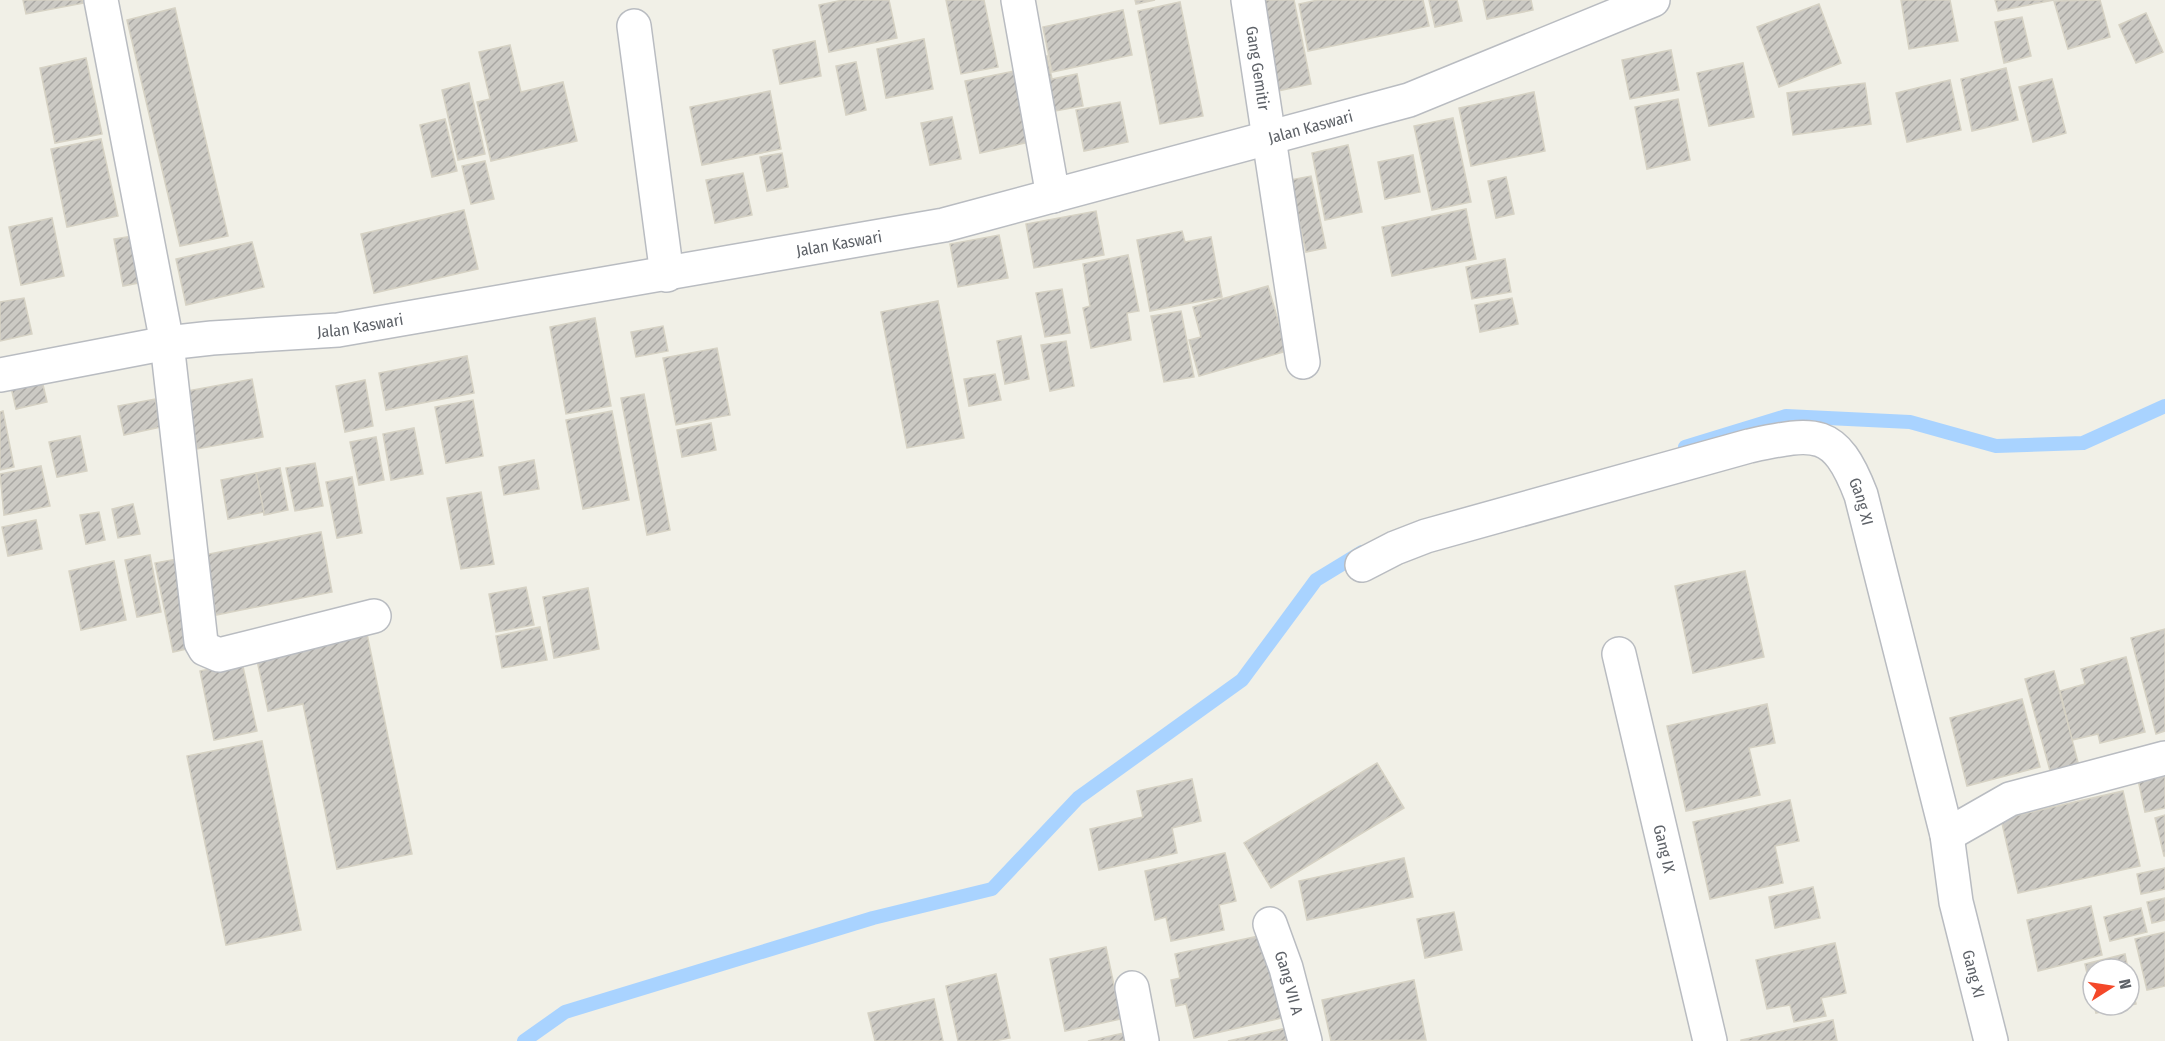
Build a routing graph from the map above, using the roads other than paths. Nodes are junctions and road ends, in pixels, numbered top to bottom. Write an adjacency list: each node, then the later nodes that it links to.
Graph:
1 (101, 0): 9 (street)
2 (1018, 0): 7 (street)
3 (1248, 0): 6 (street, Gang Gemitir)
4 (1647, 1): 6 (street, Jalan Kaswari)
5 (634, 26): 8 (street)
6 (1269, 136): 7 (street, Jalan Kaswari); 10 (street, Gang Gemitir)
7 (1053, 196): 8 (street, Jalan Kaswari)
8 (667, 275): 9 (street, Jalan Kaswari)
9 (167, 343): 11 (street, Jalan Kaswari); 13 (street)
10 (1304, 362)
11 (0, 375)
12 (1362, 565): 16 (street, Gang XI)
13 (374, 616)
14 (1619, 654): 21 (street, Gang IX)
15 (2165, 758): 16 (street)
16 (1947, 835): 22 (street, Gang XI)
17 (1270, 924): 20 (street, Gang VII A)
18 (1132, 988): 19 (street)
19 (1142, 1041)
20 (1305, 1041)
21 (1710, 1041)
22 (1991, 1041)

